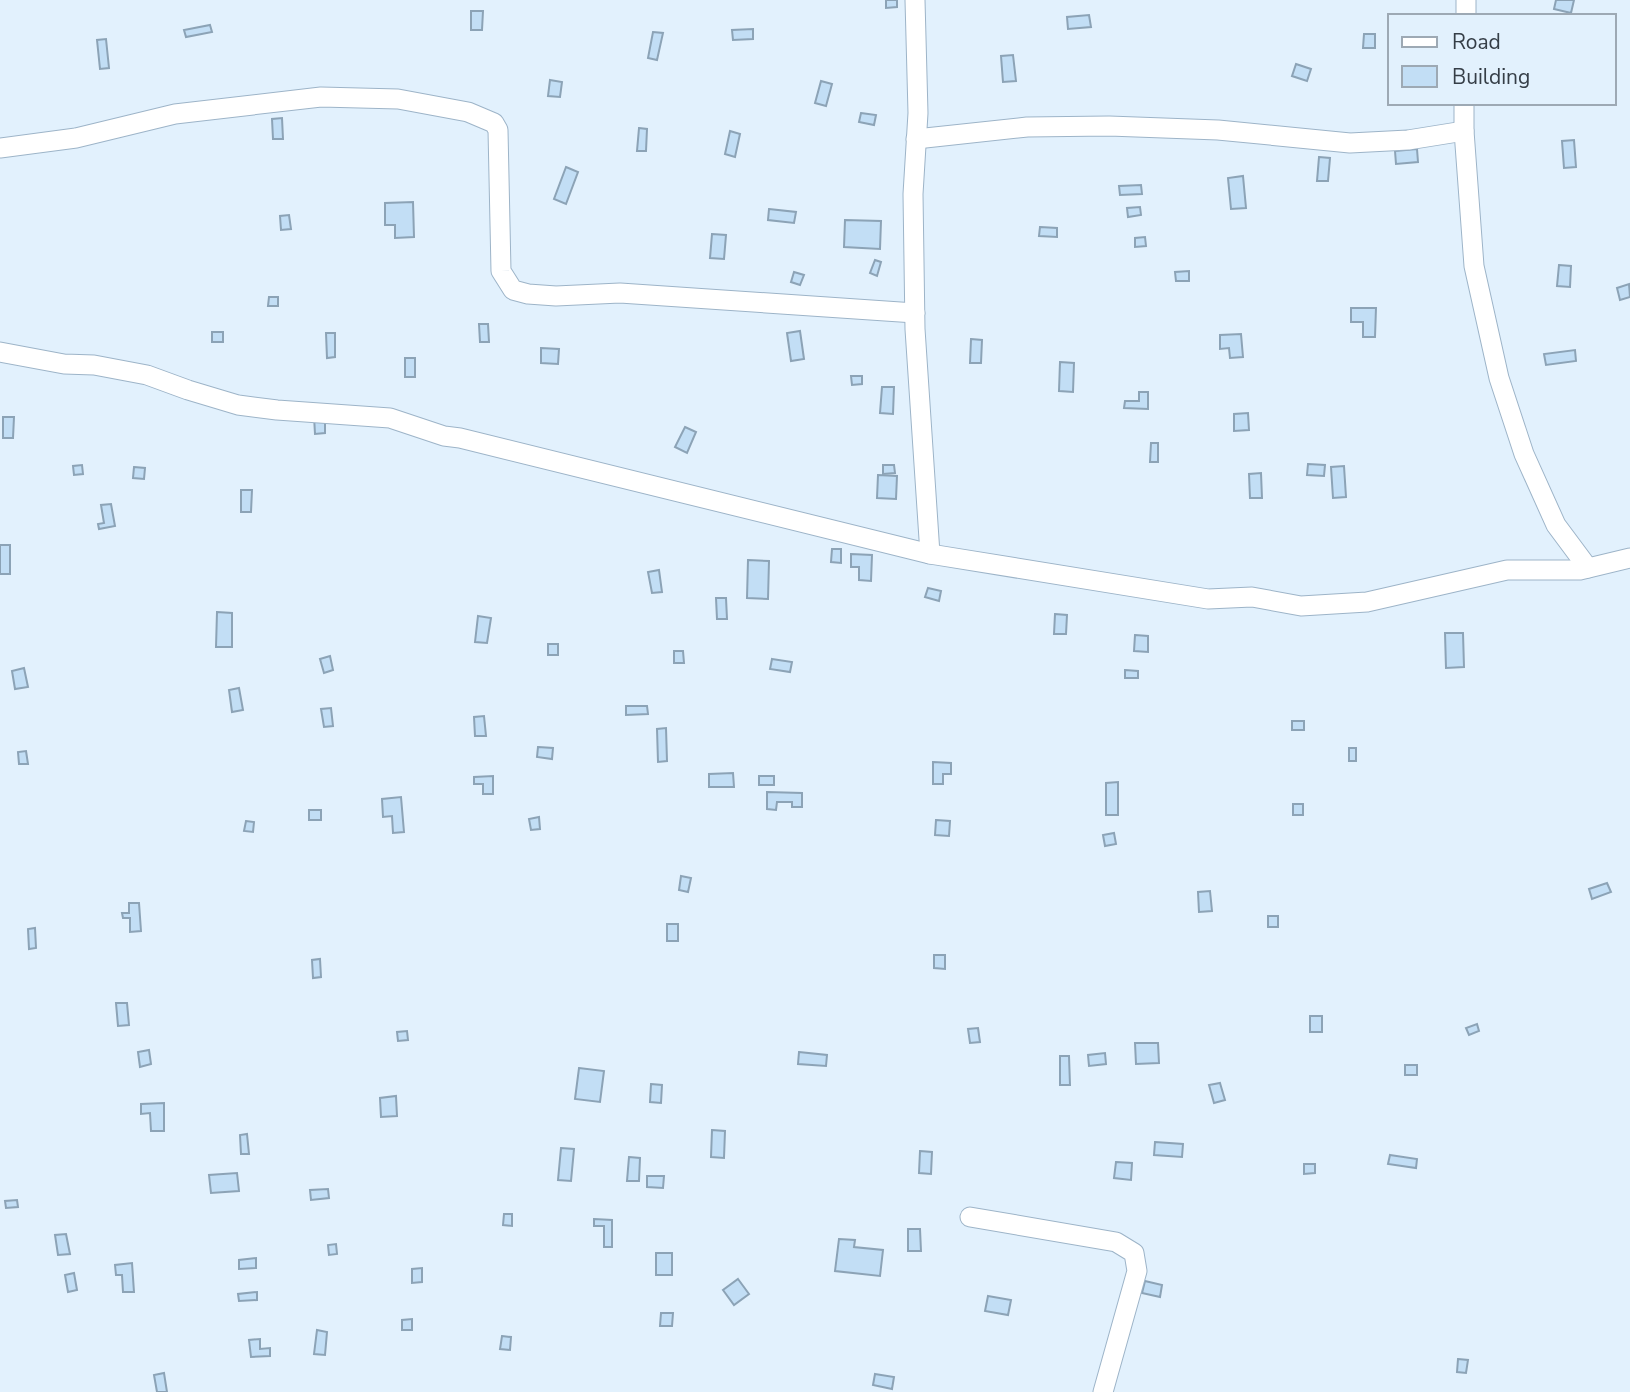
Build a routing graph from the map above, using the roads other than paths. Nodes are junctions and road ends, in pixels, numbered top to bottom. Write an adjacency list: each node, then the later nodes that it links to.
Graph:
1 (915, 0): 4 (street)
2 (1464, 105): 3 (street)
3 (1464, 131): 4 (street); 10 (street)
4 (916, 139): 6 (street)
5 (0, 148): 6 (street)
6 (915, 313): 8 (street)
7 (0, 352): 8 (street)
8 (930, 554): 10 (street)
9 (1630, 558): 10 (street)
10 (1588, 568)
11 (970, 1217): 12 (street)
12 (1102, 1392)

